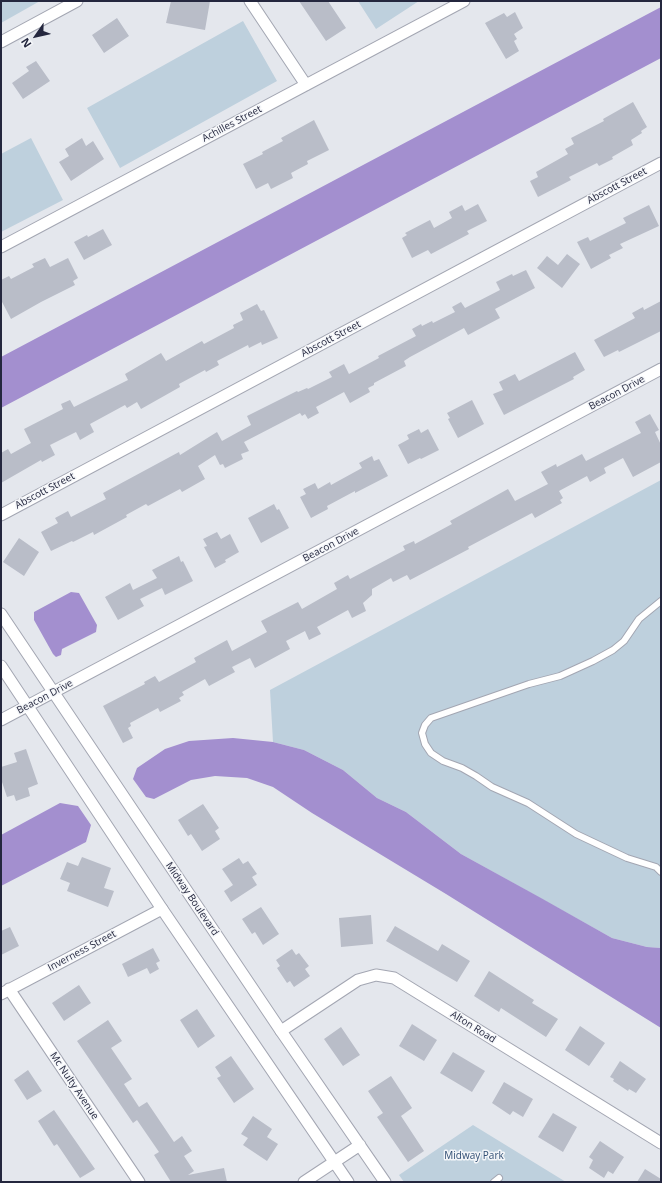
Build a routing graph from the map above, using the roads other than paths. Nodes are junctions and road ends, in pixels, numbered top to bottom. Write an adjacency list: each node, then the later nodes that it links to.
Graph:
1 (77, 1): 4 (street)
2 (250, 1): 5 (street)
3 (463, 1): 5 (street, Achilles Street)
4 (1, 42)
5 (306, 85): 7 (street, Achilles Street)
6 (661, 163): 9 (street, Abscott Street)
7 (1, 247)
8 (661, 369): 13 (street, Beacon Drive)
9 (1, 515)
10 (661, 601): 16 (lane)
11 (1, 614): 13 (street, Midway Boulevard)
12 (1, 666): 14 (street)
13 (53, 692): 14 (street, Beacon Drive); 19 (street, Midway Boulevard)
14 (28, 706): 15 (street, Beacon Drive); 17 (street)
15 (1, 720)
16 (661, 872)
17 (162, 909): 18 (street, Inverness Street); 22 (street)
18 (5, 991): 23 (street, Mc Nulty Avenue)
19 (281, 1031): 20 (street, Alton Road); 21 (street, Midway Boulevard)
20 (661, 1143)
21 (360, 1145): 22 (street); 26 (street, Midway Boulevard)
22 (334, 1161): 24 (street); 25 (street)
23 (139, 1182)
24 (304, 1182)
25 (348, 1182)
26 (385, 1182)

